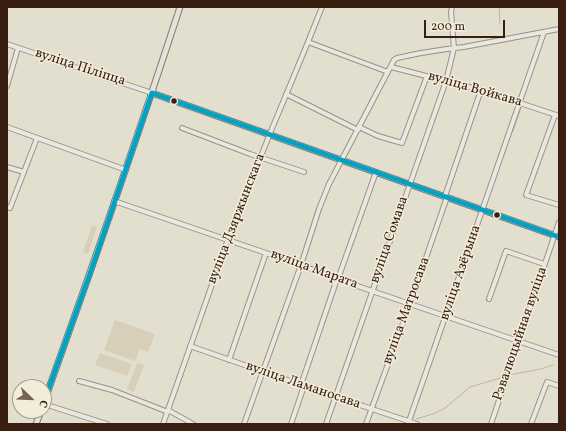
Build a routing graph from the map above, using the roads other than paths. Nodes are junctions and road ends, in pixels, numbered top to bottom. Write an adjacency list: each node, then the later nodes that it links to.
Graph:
1 (180, 7): 16 (main road)
2 (322, 7): 6 (street, вуліца Дзяржынскага)
3 (452, 7): 9 (street, вуліца Сомава)
4 (559, 29): 5 (street)
5 (544, 32): 9 (street); 18 (street, вуліца Азёрына)
6 (308, 42): 11 (street); 17 (street, вуліца Дзяржынскага)
7 (7, 44): 8 (street, вуліца Піліпца)
8 (18, 48): 14 (street); 16 (street, вуліца Піліпца)
9 (454, 48): 10 (street); 13 (street, вуліца Сомава)
10 (391, 67): 11 (street); 12 (street, вуліца Войкава)
11 (388, 72): 22 (street)
12 (427, 76): 13 (street, вуліца Войкава); 22 (street)
13 (446, 81): 15 (street, вуліца Войкава); 32 (street, вуліца Сомава)
14 (7, 86)
15 (481, 90): 18 (street, вуліца Войкава); 33 (street, вуліца Матросава)
16 (152, 93): 23 (main road); 28 (main road)
17 (286, 94): 22 (street); 23 (street, вуліца Дзяржынскага)
18 (520, 103): 19 (street, вуліца Войкава); 37 (street, вуліца Азёрына)
19 (557, 116): 35 (street)
20 (7, 127): 24 (street)
21 (182, 128): 25 (street)
22 (358, 128): 26 (street)
23 (270, 134): 25 (street, вуліца Дзяржынскага); 26 (main road)
24 (37, 138): 28 (street); 29 (street)
25 (260, 158): 30 (street); 40 (street, вуліца Дзяржынскага)
26 (341, 160): 31 (main road); 43 (street)
27 (7, 167): 29 (street)
28 (126, 170): 34 (main road)
29 (24, 172): 36 (street)
30 (304, 172)
31 (376, 172): 32 (main road); 44 (street)
32 (410, 185): 33 (main road); 45 (street, вуліца Сомава)
33 (446, 197): 37 (main road); 47 (street, вуліца Матросава)
34 (114, 201): 40 (street, вуліца Марата); 54 (main road)
35 (559, 205)
36 (8, 208)
37 (483, 210): 39 (main road); 48 (street, вуліца Азёрына)
38 (559, 222): 39 (street, Рэвалюцыйная вуліца)
39 (557, 236): 42 (street, Рэвалюцыйная вуліца)
40 (228, 239): 41 (street, вуліца Марата); 50 (street, вуліца Дзяржынскага)
41 (266, 253): 43 (street, вуліца Марата); 52 (street)
42 (544, 264): 46 (street); 49 (street, Рэвалюцыйная вуліца)
43 (301, 265): 44 (street, вуліца Марата); 53 (street)
44 (337, 279): 45 (street, вуліца Марата); 56 (street)
45 (373, 291): 47 (street, вуліца Марата); 58 (street, вуліца Сомава)
46 (489, 299)
47 (410, 304): 48 (street, вуліца Марата); 60 (street, вуліца Матросава)
48 (446, 316): 49 (street, вуліца Марата); 62 (street, вуліца Азёрына)
49 (518, 341): 51 (street, вуліца Марата); 71 (street, Рэвалюцыйная вуліца)
50 (190, 346): 52 (street, вуліца Ламаносава); 61 (street, вуліца Дзяржынскага)
51 (559, 355)
52 (229, 360): 53 (street, вуліца Ламаносава)
53 (263, 372): 56 (street, вуліца Ламаносава); 66 (street)
54 (52, 380)
55 (79, 381): 61 (street)
56 (302, 385): 58 (street, вуліца Ламаносава); 67 (street)
57 (559, 386): 72 (street)
58 (336, 397): 60 (street, вуліца Ламаносава); 68 (street, вуліца Сомава)
59 (52, 406): 63 (street)
60 (371, 409): 62 (street, вуліца Ламаносава); 69 (street, вуліца Матросава)
61 (168, 411): 64 (street, вуліца Дзяржынскага); 65 (street)
62 (409, 423): 70 (street, вуліца Ламаносава)
63 (107, 424)
64 (163, 424)
65 (193, 424)
66 (244, 424)
67 (291, 424)
68 (326, 424)
69 (366, 424)
70 (417, 424)
71 (490, 424)
72 (531, 424)

